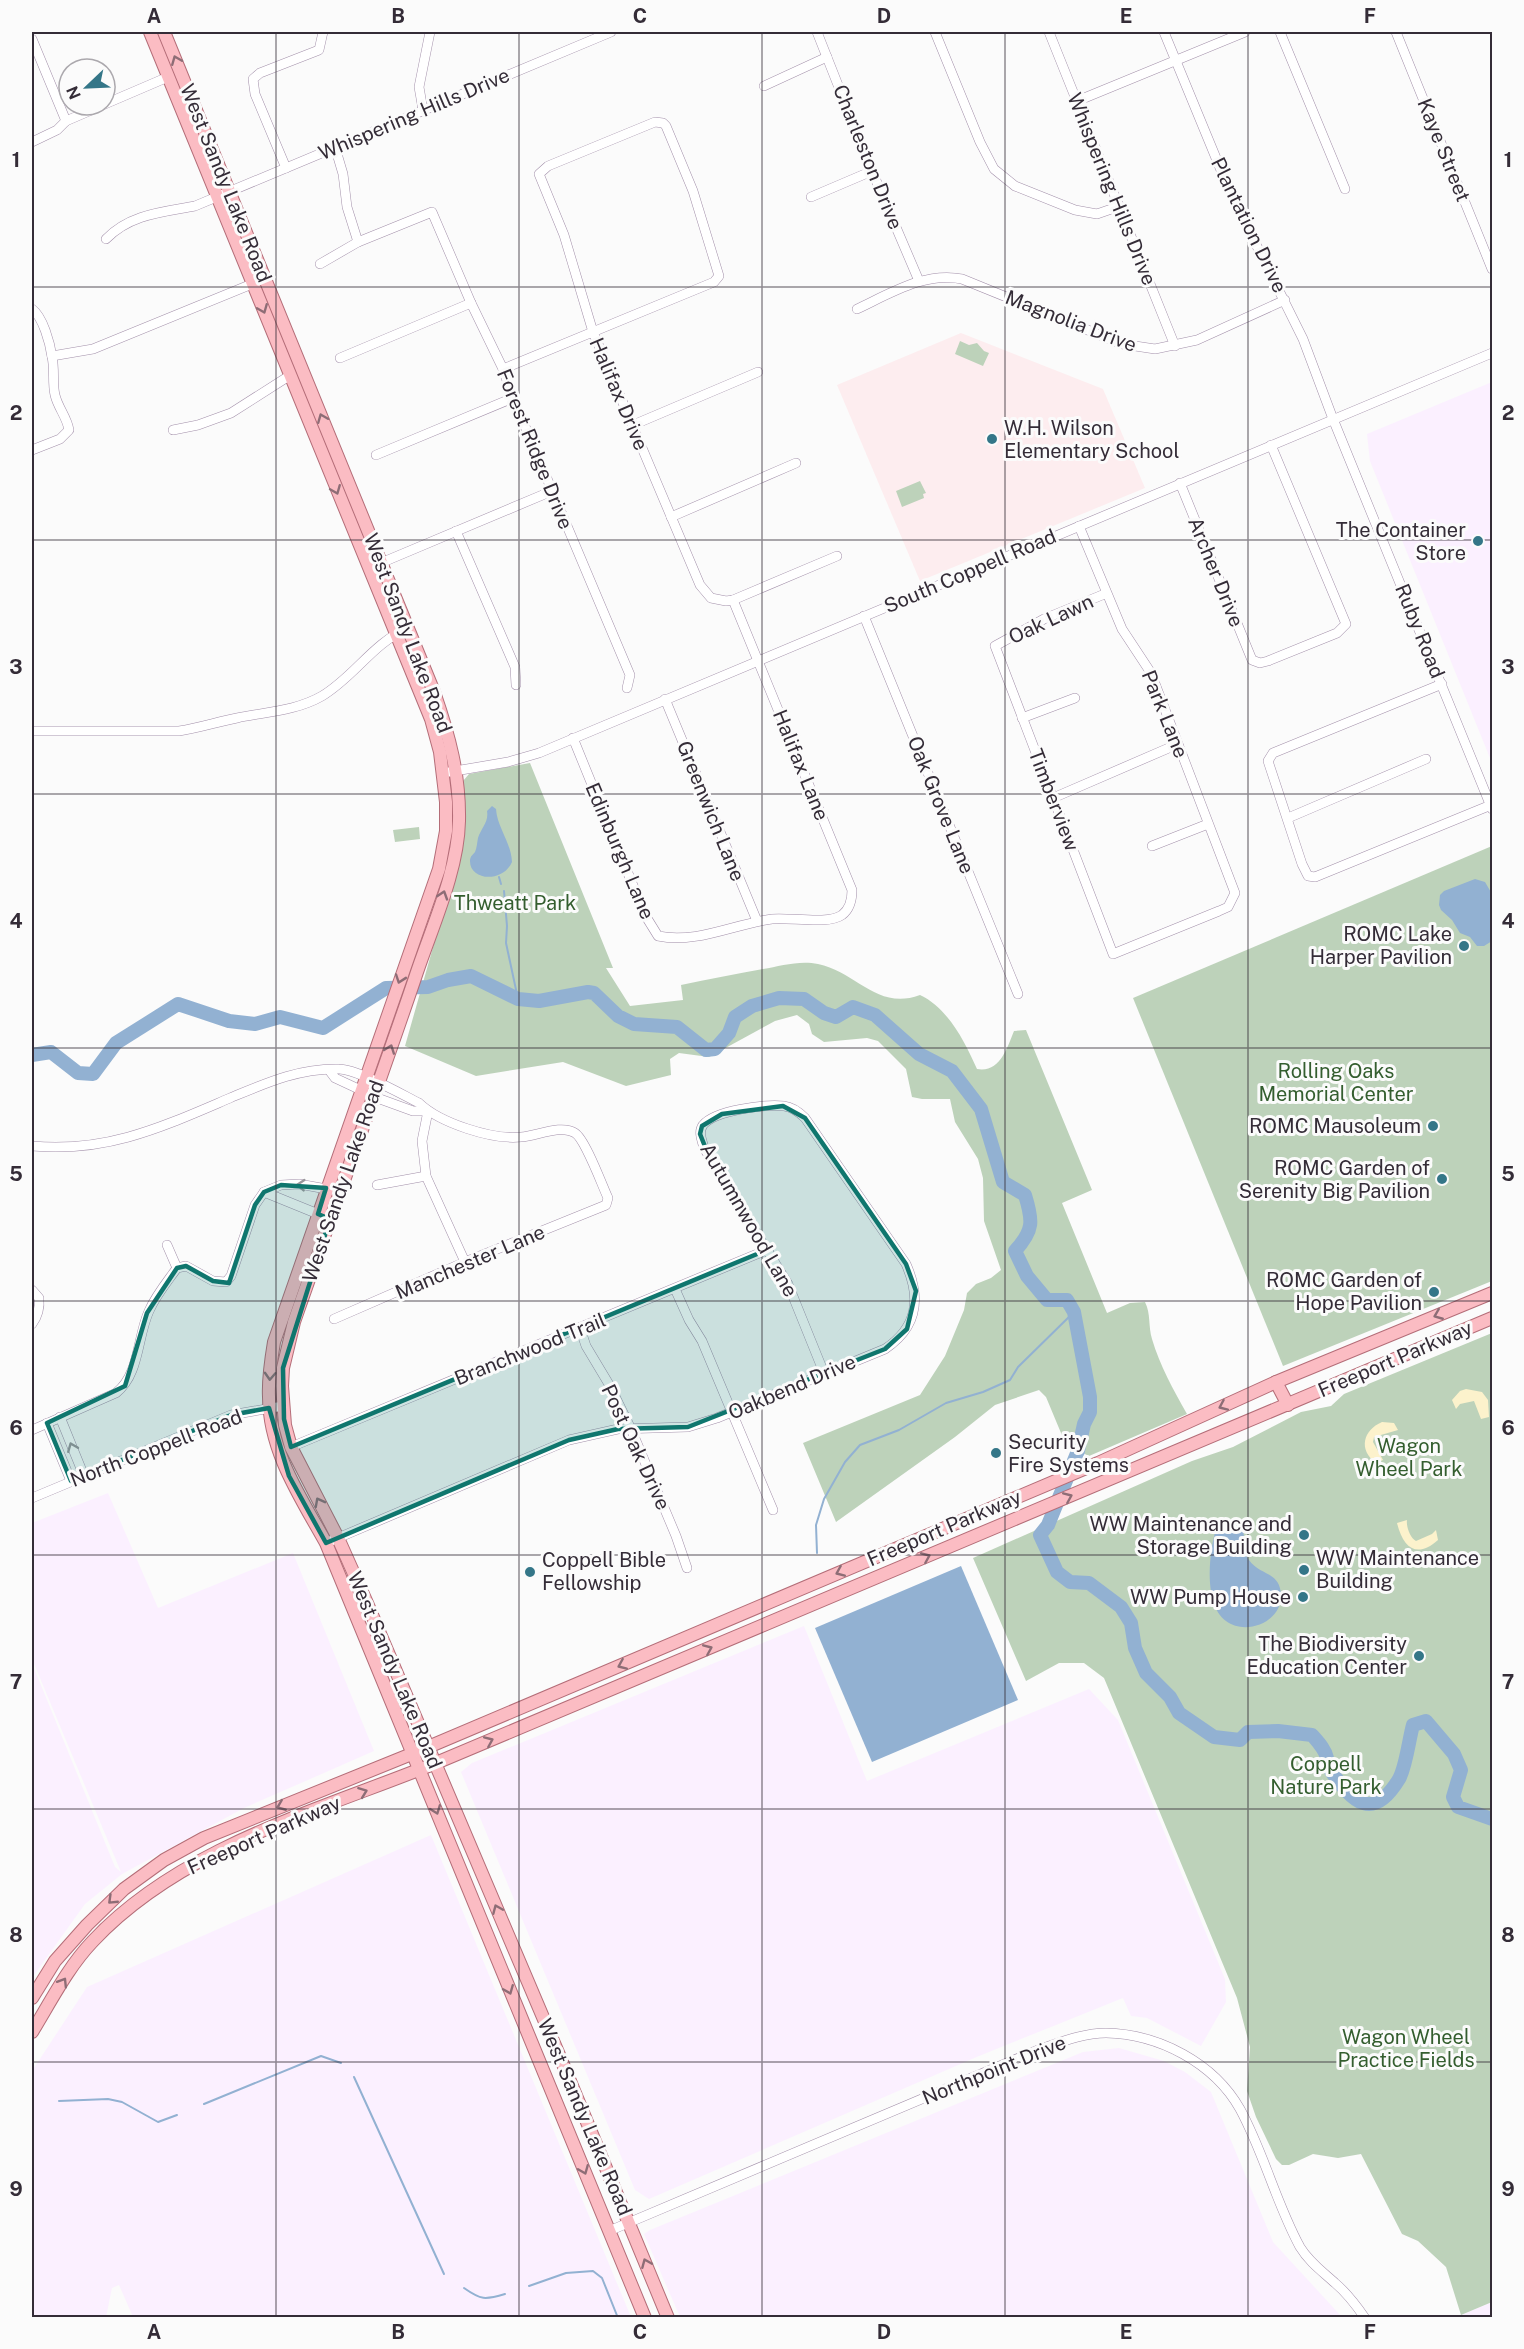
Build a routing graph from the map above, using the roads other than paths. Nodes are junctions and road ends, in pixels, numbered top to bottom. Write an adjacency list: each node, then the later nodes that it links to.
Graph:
1 (150, 32): 16 (main road, West Sandy Lake Road)
2 (164, 32): 28 (main road, West Sandy Lake Road, one-way to 2)
3 (323, 32): 25 (street)
4 (430, 32): 20 (street)
5 (610, 32): 20 (street, Whispering Hills Drive)
6 (817, 32): 14 (street, Charleston Drive)
7 (935, 32): 31 (street)
8 (1049, 32): 19 (street, Whispering Hills Drive)
9 (1164, 32): 15 (street, Plantation Drive)
10 (1245, 32): 15 (street)
11 (1280, 32): 27 (street)
12 (1396, 32): 35 (street, Kaye Street)
13 (32, 39): 22 (street)
14 (827, 57): 17 (street); 26 (street, Charleston Drive)
15 (1176, 60): 19 (street); 39 (street, Plantation Drive)
16 (168, 77): 18 (street); 29 (main road, West Sandy Lake Road)
17 (764, 86)
18 (117, 99)
19 (1077, 101): 31 (street, Whispering Hills Drive)
20 (423, 110): 24 (street, Whispering Hills Drive)
21 (76, 117): 22 (street)
22 (66, 121): 23 (street)
23 (32, 142)
24 (335, 147): 25 (street, Whispering Hills Drive); 33 (street)
25 (286, 168): 28 (street, Whispering Hills Drive)
26 (872, 171): 30 (street); 37 (street, Charleston Drive)
27 (1345, 189)
28 (230, 192): 29 (street, Whispering Hills Drive); 36 (main road, West Sandy Lake Road)
29 (217, 197): 32 (street, Whispering Hills Drive); 38 (main road, West Sandy Lake Road)
30 (811, 197)
31 (1120, 206): 44 (street, Whispering Hills Drive)
32 (106, 239)
33 (358, 242): 34 (street); 40 (street, Forest Ridge Drive)
34 (321, 264)
35 (1492, 269)
36 (265, 279): 38 (street); 65 (main road, West Sandy Lake Road, one-way to 36)
37 (919, 281): 42 (street, Magnolia Drive); 44 (street, Magnolia Drive)
38 (252, 284): 46 (street); 50 (main road, West Sandy Lake Road, one-way to 50)
39 (1285, 300): 44 (street, Magnolia Drive); 52 (street, Plantation Drive)
40 (471, 303): 47 (street); 48 (street, Forest Ridge Drive)
41 (32, 309): 46 (street)
42 (857, 309)
43 (593, 332): 43 (street, Halifax Drive); 48 (street); 53 (street, Halifax Drive)
44 (1175, 346)
45 (1492, 353): 52 (street, South Coppell Road)
46 (52, 356): 56 (street)
47 (340, 358)
48 (503, 369): 51 (street, Forest Ridge Drive)
49 (758, 372): 53 (street)
50 (289, 376): 54 (street); 66 (main road, West Sandy Lake Road, one-way to 66)
51 (513, 398): 57 (street); 60 (street, Forest Ridge Drive)
52 (1333, 419): 55 (street, South Coppell Road); 74 (street, Ruby Road)
53 (633, 424): 61 (street, Halifax Drive)
54 (173, 430)
55 (1271, 445): 59 (street, South Coppell Road); 59 (street, Archer Drive)
56 (32, 450)
57 (376, 455)
58 (796, 464): 61 (street)
59 (1180, 483): 62 (street, South Coppell Road)
60 (552, 491): 63 (street); 76 (street, Forest Ridge Drive)
61 (671, 516): 68 (street, Halifax Drive)
62 (1079, 526): 67 (street, Park Lane); 69 (street, South Coppell Road)
63 (456, 531): 65 (street); 75 (street)
64 (837, 556): 68 (street)
65 (381, 562): 66 (street); 70 (main road, West Sandy Lake Road)
66 (368, 568): 71 (main road, West Sandy Lake Road)
67 (1107, 593): 72 (street, Oak Lawn); 82 (street, Park Lane)
68 (733, 600): 73 (street, Halifax Lane)
69 (864, 616): 73 (street, South Coppell Road); 94 (street, Oak Grove Lane)
70 (408, 628): 71 (street); 84 (main road, West Sandy Lake Road)
71 (395, 634): 80 (street); 85 (main road, West Sandy Lake Road)
72 (995, 646): 79 (street, Timberview)
73 (758, 660): 78 (street, South Coppell Road); 92 (street, Halifax Lane)
74 (1442, 684): 87 (street, Ruby Road); 88 (street)
75 (516, 685)
76 (627, 688)
77 (1075, 698): 79 (street)
78 (665, 699): 81 (street, South Coppell Road); 93 (street, Greenwich Lane)
79 (1022, 718): 86 (street, Timberview)
80 (32, 731)
81 (573, 738): 84 (street, South Coppell Road); 93 (street, Edinburgh Lane)
82 (1178, 744): 86 (street); 89 (street, Park Lane)
83 (1426, 759): 88 (street)
84 (457, 770): 85 (street, South Coppell Road); 95 (main road, West Sandy Lake Road, one-way to 84)
85 (444, 773): 95 (main road, West Sandy Lake Road, one-way to 95)
86 (1053, 798): 91 (street, Timberview)
87 (1492, 807): 88 (street)
88 (1288, 818)
89 (1208, 824): 90 (street); 91 (street, Park Lane)
90 (1152, 846)
91 (1228, 907)
92 (828, 920): 93 (street, Edinburgh Lane)
93 (757, 921)
94 (1018, 994)
95 (370, 1087): 96 (street); 98 (street); 101 (main road, West Sandy Lake Road); 103 (main road, West Sandy Lake Road)
96 (428, 1111): 99 (street); 107 (street, Manchester Lane)
97 (700, 1134): 106 (street, Autumnwood Lane); 116 (street, Oakbend Drive)
98 (32, 1146)
99 (426, 1176): 100 (street); 107 (street)
100 (377, 1185)
101 (326, 1188): 102 (street, one-way to 102); 103 (street); 104 (main road, West Sandy Lake Road)
102 (264, 1192): 104 (street); 108 (street)
103 (339, 1193): 104 (main road, West Sandy Lake Road)
104 (324, 1216): 119 (main road, West Sandy Lake Road); 120 (main road, West Sandy Lake Road, one-way to 120)
105 (167, 1245): 108 (street)
106 (769, 1249): 109 (street, Branchwood Trail); 116 (street, Autumnwood Lane)
107 (465, 1262): 113 (street, Manchester Lane)
108 (177, 1268): 122 (street)
109 (675, 1289): 115 (street, Branchwood Trail); 121 (street)
110 (32, 1290): 114 (street)
111 (1492, 1293): 117 (main road, Freeport Parkway, one-way to 117)
112 (1492, 1318): 118 (main road, Freeport Parkway)
113 (334, 1320)
114 (32, 1324)
115 (580, 1328): 125 (street, Post Oak Drive); 128 (street, Branchwood Trail)
116 (824, 1373): 121 (street, Oakbend Drive)
117 (1276, 1382): 118 (main road); 123 (main road, Freeport Parkway, one-way to 123)
118 (1288, 1405): 127 (main road, Freeport Parkway)
119 (283, 1406): 120 (street, North Coppell Road); 128 (main road, West Sandy Lake Road)
120 (269, 1408): 129 (street, North Coppell Road); 133 (main road, West Sandy Lake Road)
121 (732, 1412): 125 (street, Oakbend Drive); 132 (street)
122 (60, 1417): 124 (street); 129 (street, one-way to 122)
123 (1201, 1417): 127 (main road); 135 (main road, Freeport Parkway, one-way to 135)
124 (47, 1423): 126 (street); 130 (street)
125 (631, 1429): 133 (street, Oakbend Drive); 134 (street, Post Oak Drive)
126 (32, 1430)
127 (1209, 1438): 136 (main road, Freeport Parkway, one-way to 127)
128 (291, 1447): 133 (main road, West Sandy Lake Road, one-way to 128)
129 (84, 1476): 130 (street, North Coppell Road)
130 (71, 1481): 131 (street, North Coppell Road)
131 (32, 1498)
132 (773, 1510)
133 (332, 1540): 141 (main road, West Sandy Lake Road); 142 (main road, West Sandy Lake Road)
134 (687, 1568)
135 (765, 1604): 136 (main road); 137 (main road, Freeport Parkway)
136 (772, 1622): 138 (main road, Freeport Parkway, one-way to 136)
137 (655, 1651): 138 (main road); 139 (main road, Freeport Parkway, one-way to 139)
138 (662, 1668): 140 (main road, Freeport Parkway)
139 (550, 1695): 140 (main road); 141 (main road, Freeport Parkway)
140 (557, 1712): 143 (main road, Freeport Parkway, one-way to 140)
141 (428, 1747): 142 (main road, Freeport Parkway); 143 (main road, West Sandy Lake Road)
142 (414, 1753): 144 (main road, West Sandy Lake Road); 145 (main road, Freeport Parkway, one-way to 145)
143 (436, 1763): 144 (main road, Freeport Parkway); 147 (main road, West Sandy Lake Road, one-way to 143)
144 (420, 1770): 146 (main road, Freeport Parkway, one-way to 144); 148 (main road, West Sandy Lake Road, one-way to 148)
145 (260, 1814): 146 (main road); 149 (main road, Freeport Parkway, one-way to 149)
146 (267, 1830): 150 (main road, Freeport Parkway, one-way to 146)
147 (517, 1954): 148 (main road); 151 (main road, West Sandy Lake Road)
148 (499, 1965): 152 (main road, West Sandy Lake Road, one-way to 152)
149 (32, 1998)
150 (32, 2032)
151 (629, 2223): 152 (street, Northpoint Drive); 154 (main road, West Sandy Lake Road, one-way to 151); 155 (street, Northpoint Drive)
152 (609, 2231): 153 (main road, West Sandy Lake Road)
153 (645, 2318)
154 (668, 2318)
155 (1365, 2318)

